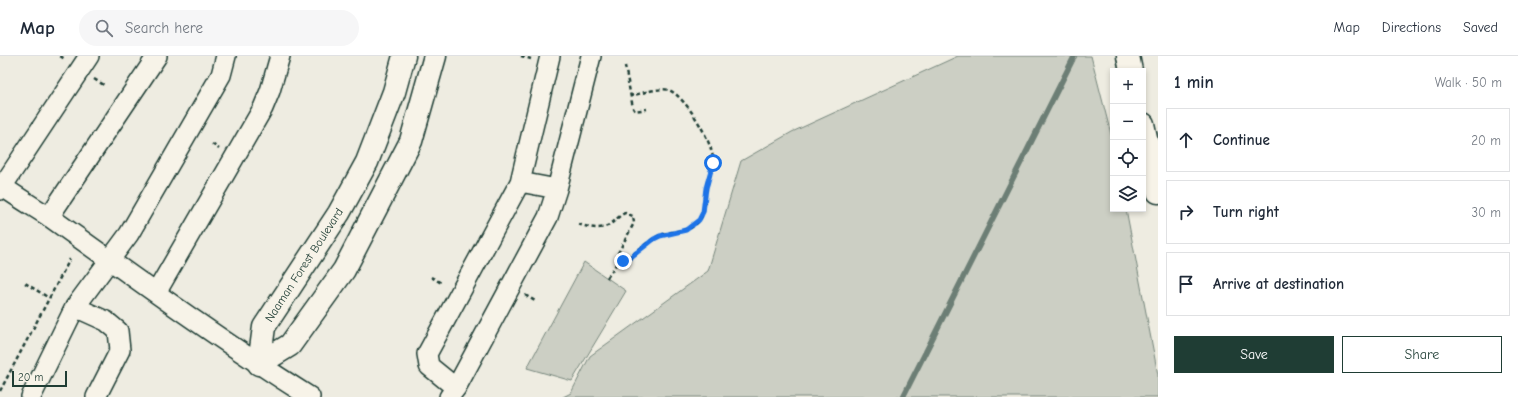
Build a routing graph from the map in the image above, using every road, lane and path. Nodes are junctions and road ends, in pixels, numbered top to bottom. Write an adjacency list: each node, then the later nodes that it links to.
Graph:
1 (89, 56): 16 (street)
2 (157, 56): 19 (street)
3 (226, 56): 22 (street)
4 (280, 56): 28 (street)
5 (404, 56): 33 (street, Naaman Forest Boulevard)
6 (435, 56): 33 (street)
7 (550, 56): 15 (street)
8 (591, 56): 17 (street)
9 (1128, 56): 11 (street)
10 (625, 66): 12 (path)
11 (1131, 68)
12 (630, 96): 13 (path); 23 (path)
13 (647, 108)
14 (1146, 138): 18 (street)
15 (520, 182): 17 (street); 35 (street)
16 (1, 187): 19 (street)
17 (557, 189): 35 (street)
18 (1158, 192)
19 (49, 217): 22 (street)
20 (578, 224): 23 (path)
21 (70, 259): 30 (path)
22 (109, 260): 28 (street); 32 (street)
23 (619, 260): 25 (path)
24 (431, 277): 27 (path)
25 (607, 278)
26 (25, 283): 30 (path)
27 (449, 287)
28 (156, 293): 33 (street)
29 (521, 293): 31 (path)
30 (49, 298): 34 (path)
31 (535, 301)
32 (75, 307): 36 (street); 37 (street)
33 (259, 364): 38 (street)
34 (0, 391)
35 (452, 392)
36 (31, 397)
37 (96, 397)
38 (310, 397)

